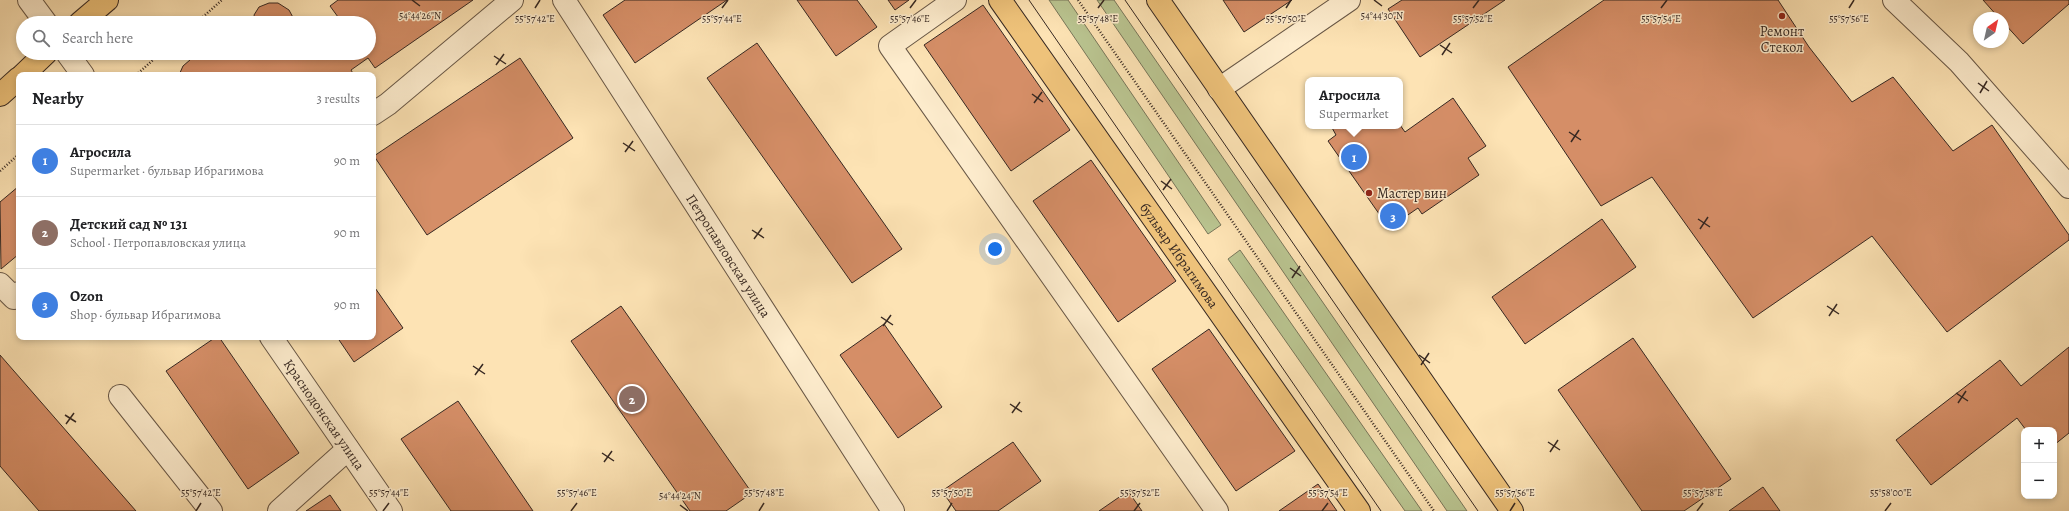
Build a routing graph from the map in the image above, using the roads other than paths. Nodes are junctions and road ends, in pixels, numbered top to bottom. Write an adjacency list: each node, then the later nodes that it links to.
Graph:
1 (29, 0): 10 (street)
2 (107, 0): 11 (main road)
3 (512, 0): 19 (street)
4 (564, 0): 29 (street, Петропавловская улица)
5 (954, 0): 30 (street)
6 (1000, 0): 31 (main road, бульвар Ибрагимова)
7 (1158, 0): 17 (main road)
8 (1894, 0): 20 (street)
9 (1337, 4): 17 (street)
10 (41, 16)
11 (88, 16)
12 (39, 60): 14 (main road)
13 (72, 60): 15 (street)
14 (26, 72)
15 (81, 72)
16 (16, 81): 18 (main road)
17 (1219, 89): 32 (main road)
18 (0, 95)
19 (376, 112)
20 (2069, 187)
21 (0, 284): 22 (street)
22 (16, 296)
23 (273, 340): 25 (street, Краснодонская улица)
24 (120, 396): 26 (street)
25 (348, 449): 27 (street); 28 (street, Краснодонская улица)
26 (210, 511)
27 (279, 511)
28 (391, 511)
29 (893, 511)
30 (1217, 511)
31 (1359, 511)
32 (1512, 511)

